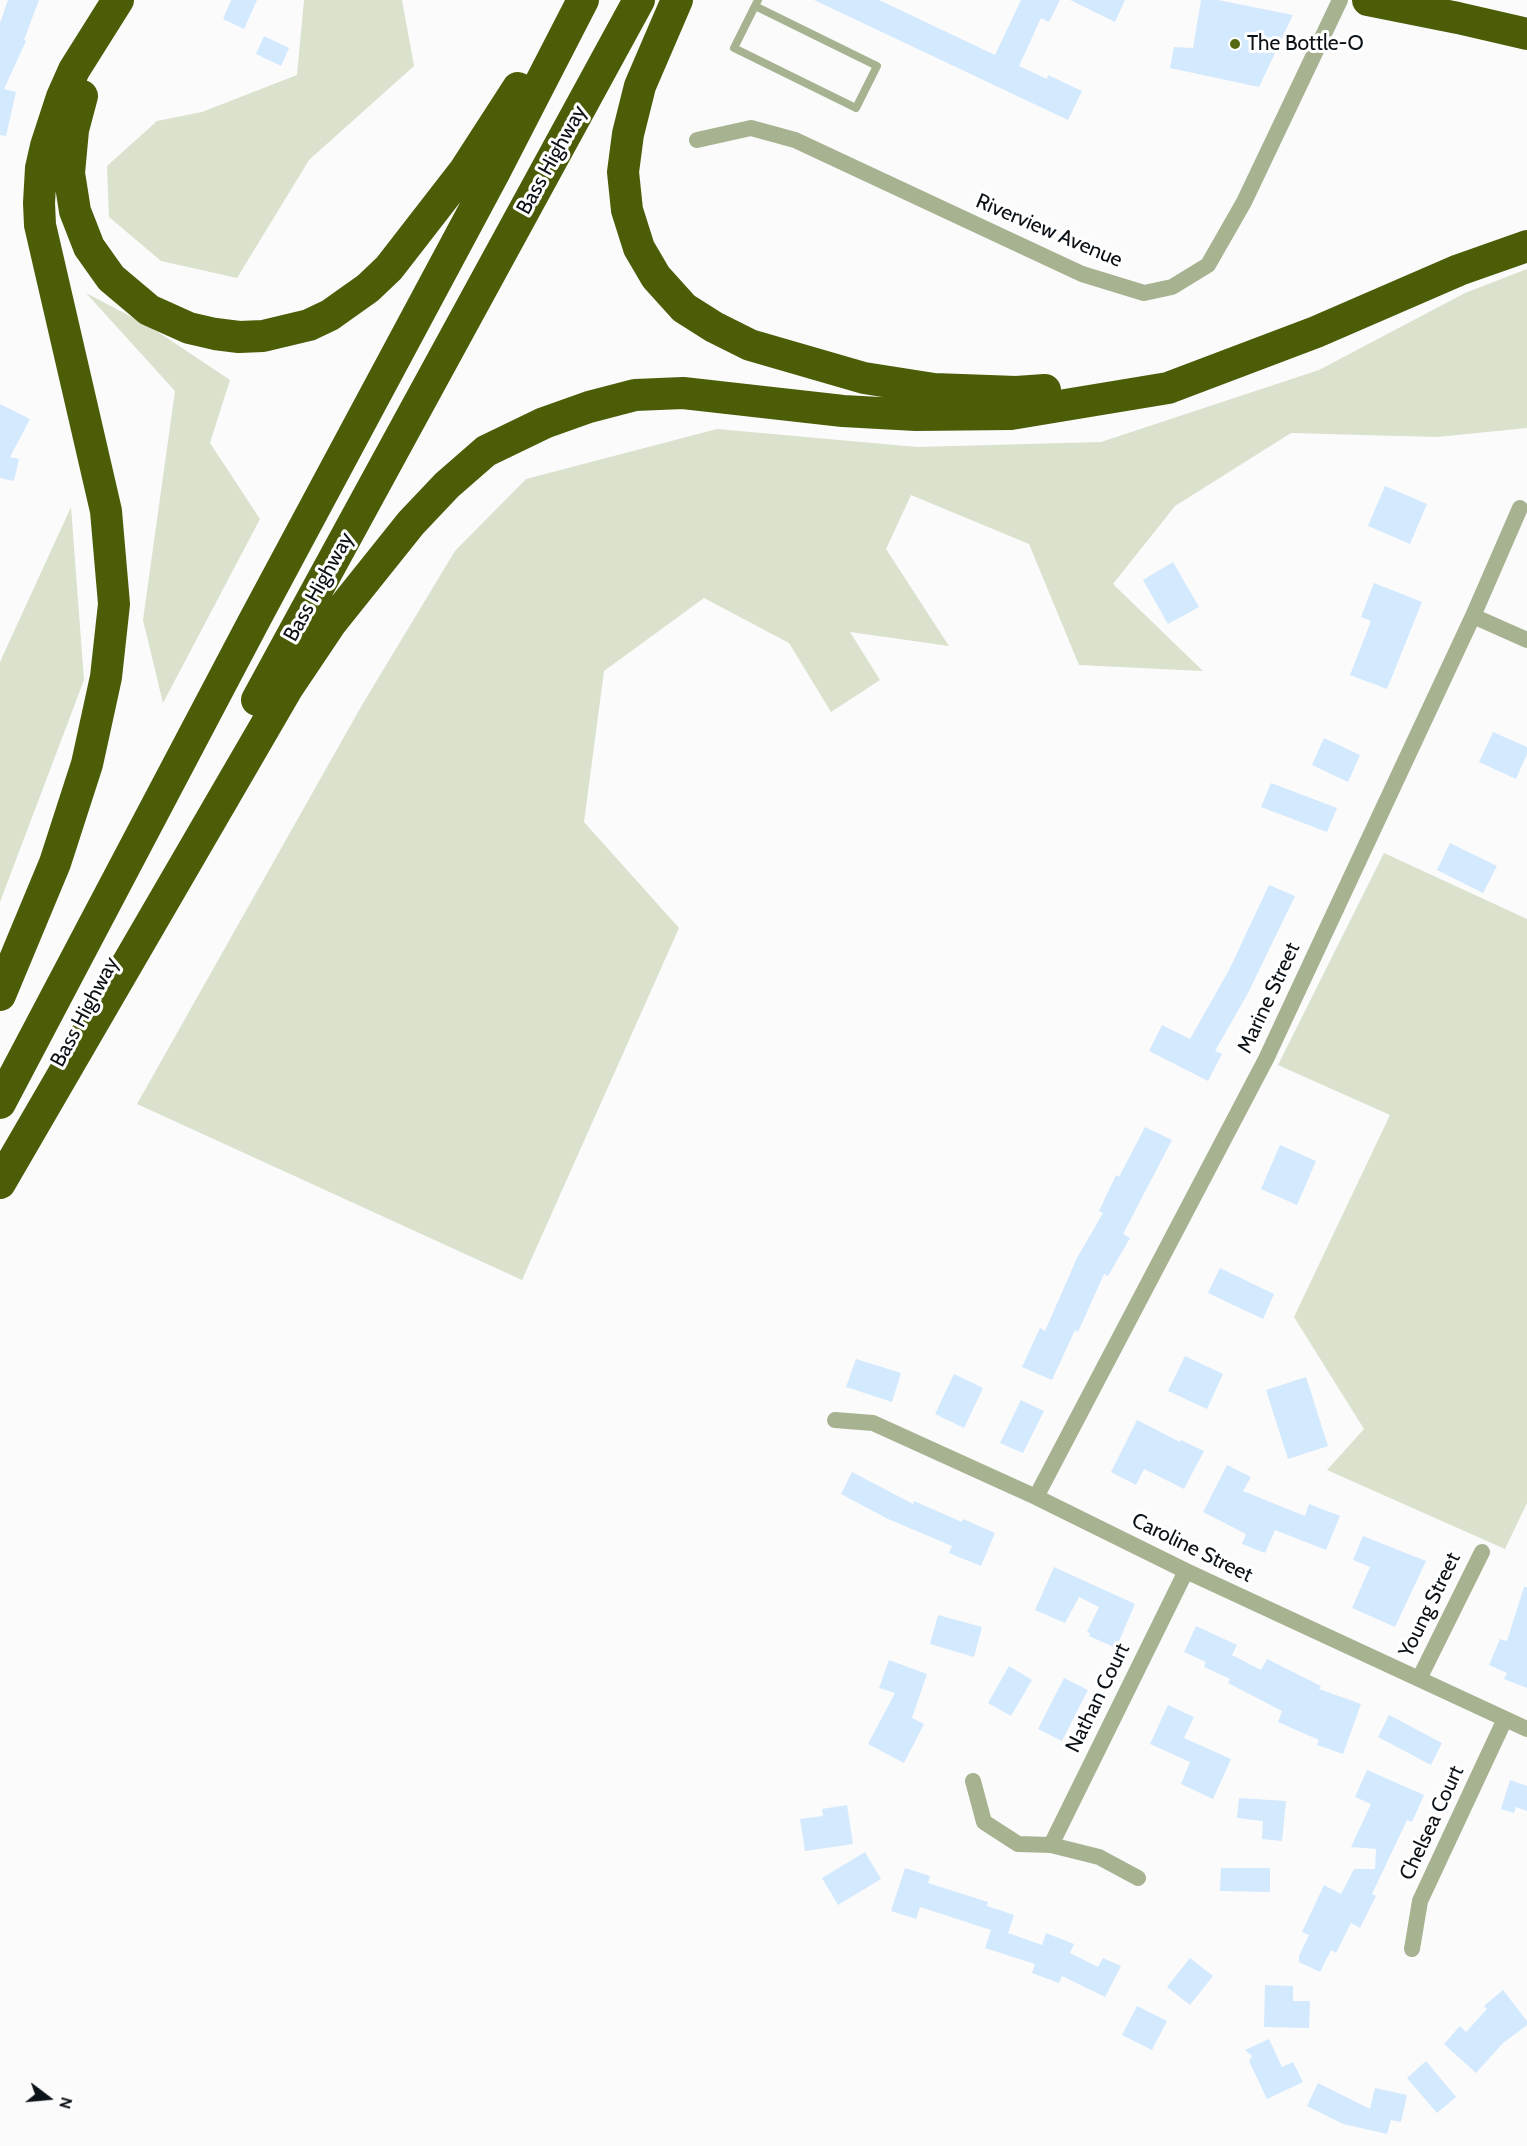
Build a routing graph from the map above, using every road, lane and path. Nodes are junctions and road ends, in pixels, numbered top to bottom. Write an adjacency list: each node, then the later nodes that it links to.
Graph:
1 (118, 0): 2 (highway); 18 (highway)
2 (574, 0)
3 (583, 0): 19 (highway, Bass Highway)
4 (639, 0): 20 (highway, Bass Highway)
5 (677, 0): 14 (highway)
6 (1340, 0): 12 (street, Riverview Avenue)
7 (1368, 0): 9 (highway)
8 (756, 3): 8 (lane)
9 (1483, 24): 10 (highway); 11 (highway)
10 (1527, 34)
11 (1527, 51)
12 (697, 140)
13 (1526, 234): 14 (highway)
14 (1316, 332): 21 (highway)
15 (1521, 508): 16 (street, Marine Street)
16 (1473, 616): 17 (street); 23 (street, Marine Street)
17 (1527, 640)
18 (0, 995)
19 (0, 1102)
20 (0, 1174)
21 (0, 1183)
22 (835, 1420): 23 (street, Caroline Street)
23 (1036, 1497): 25 (street, Caroline Street)
24 (1482, 1552): 26 (street, Young Street)
25 (1186, 1571): 26 (street, Caroline Street); 30 (street, Nathan Court)
26 (1419, 1679): 27 (street, Caroline Street)
27 (1505, 1719): 28 (street, Caroline Street); 32 (street, Chelsea Court)
28 (1527, 1729)
29 (973, 1781): 30 (street)
30 (1051, 1845): 31 (street)
31 (1138, 1878)
32 (1412, 1949)

